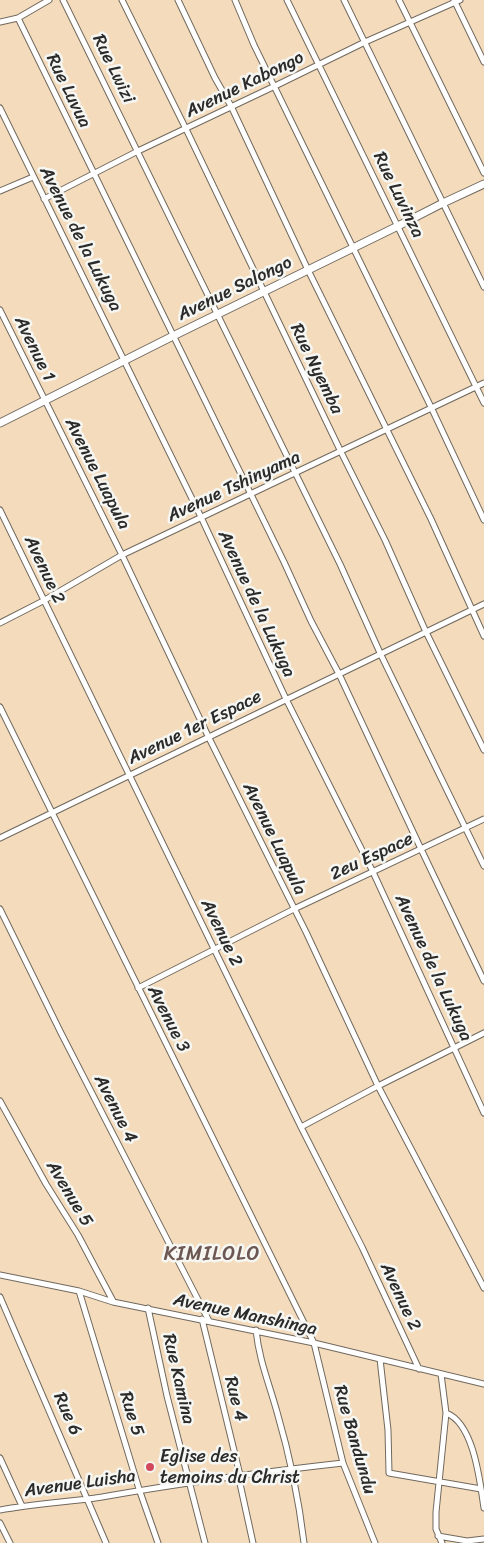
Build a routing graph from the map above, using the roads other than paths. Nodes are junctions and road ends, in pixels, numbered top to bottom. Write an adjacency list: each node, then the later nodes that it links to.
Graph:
1 (49, 0): 10 (street)
2 (64, 0): 20 (street, Rue Lwizi)
3 (122, 0): 19 (street, Rue Nyemba)
4 (178, 0): 17 (street)
5 (235, 0): 16 (street)
6 (288, 0): 15 (street, Rue Luvinza)
7 (344, 0): 13 (street)
8 (398, 0): 12 (street)
9 (456, 1): 12 (street, Avenue Kabongo); 14 (street)
10 (18, 18): 11 (street); 22 (street, Rue Luvua)
11 (0, 22)
12 (409, 23): 13 (street, Avenue Kabongo); 21 (street)
13 (365, 42): 15 (street, Avenue Kabongo); 27 (street)
14 (484, 62)
15 (320, 64): 16 (street, Avenue Kabongo); 28 (street, Rue Luvinza)
16 (275, 86): 17 (street, Avenue Kabongo); 29 (street)
17 (231, 106): 19 (street, Avenue Kabongo); 30 (street)
18 (0, 108): 23 (street, Avenue de la Lukuga)
19 (186, 129): 20 (street, Avenue Kabongo); 32 (street, Rue Nyemba)
20 (138, 151): 22 (street, Avenue Kabongo); 34 (street, Rue Lwizi)
21 (484, 173)
22 (94, 175): 26 (street, Avenue Kabongo); 35 (street, Rue Luvua)
23 (33, 177): 25 (street); 26 (street, Avenue de la Lukuga)
24 (484, 184): 27 (street, Avenue Salongo)
25 (0, 191)
26 (44, 199): 36 (street, Avenue de la Lukuga)
27 (443, 203): 28 (street, Avenue Salongo); 31 (street)
28 (398, 226): 29 (street, Avenue Salongo); 38 (street, Rue Luvinza)
29 (353, 247): 30 (street, Avenue Salongo); 41 (street)
30 (308, 270): 32 (street, Avenue Salongo); 43 (street)
31 (484, 287)
32 (263, 291): 34 (street, Avenue Salongo); 44 (street, Rue Nyemba)
33 (0, 310): 39 (street, Avenue 1)
34 (218, 314): 35 (street, Avenue Salongo); 45 (street, Rue Lwizi)
35 (173, 336): 36 (street, Avenue Salongo); 46 (street, Rue Luvua)
36 (125, 361): 39 (street, Avenue Salongo); 48 (street, Avenue de la Lukuga)
37 (484, 383): 38 (street, Avenue Tshinyama)
38 (476, 386): 40 (street, Rue Luvinza); 41 (street, Avenue Tshinyama)
39 (44, 400): 42 (street, Avenue Salongo); 50 (street, Avenue Luapula)
40 (484, 403)
41 (431, 407): 43 (street, Avenue Tshinyama); 49 (street)
42 (0, 423)
43 (386, 429): 44 (street, Avenue Tshinyama); 53 (street)
44 (341, 452): 45 (street, Avenue Tshinyama); 55 (street, Rue Nyemba)
45 (294, 474): 46 (street, Avenue Tshinyama); 57 (street, Rue Lwizi)
46 (250, 495): 48 (street, Avenue Tshinyama); 58 (street, Rue Luvua)
47 (0, 510): 51 (street, Avenue 2)
48 (201, 517): 50 (street, Avenue Tshinyama); 59 (street, Avenue de la Lukuga)
49 (484, 520)
50 (122, 555): 51 (street, Avenue Tshinyama); 61 (street, Avenue Luapula)
51 (43, 601): 54 (street, Avenue Tshinyama); 63 (street, Avenue 2)
52 (484, 604): 53 (street, Avenue 1er Espace)
53 (472, 610): 55 (street, Avenue 1er Espace); 56 (street)
54 (0, 623)
55 (426, 632): 57 (street, Avenue 1er Espace); 62 (street, Rue Nyemba)
56 (484, 636)
57 (381, 655): 58 (street, Avenue 1er Espace); 66 (street, Rue Lwizi)
58 (340, 674): 59 (street, Avenue 1er Espace); 68 (street, Rue Luvua)
59 (286, 699): 61 (street, Avenue 1er Espace); 70 (street, Avenue de la Lukuga)
60 (0, 707): 64 (street, Avenue 3)
61 (209, 738): 63 (street, Avenue 1er Espace); 72 (street, Avenue Luapula)
62 (484, 750)
63 (129, 775): 64 (street, Avenue 1er Espace); 73 (street, Avenue 2)
64 (51, 813): 67 (street, Avenue 1er Espace); 75 (street, Avenue 3)
65 (484, 819): 66 (street, 2eu Espace)
66 (465, 828): 68 (street, 2eu Espace); 69 (street, Rue Lwizi)
67 (0, 838)
68 (421, 850): 70 (street, 2eu Espace); 74 (street, Rue Luvua)
69 (484, 866)
70 (373, 872): 72 (street, 2eu Espace); 77 (street, Avenue de la Lukuga)
71 (0, 909): 89 (street, Avenue 4)
72 (294, 909): 73 (street, 2eu Espace); 78 (street, Avenue Luapula)
73 (214, 949): 75 (street, 2eu Espace); 81 (street, Avenue 2)
74 (484, 981)
75 (138, 988): 91 (street, Avenue 3)
76 (484, 1034): 77 (street)
77 (454, 1048): 78 (street); 80 (street, Avenue de la Lukuga)
78 (378, 1086): 81 (street); 83 (street, Avenue Luapula)
79 (0, 1101): 86 (street, Avenue 5)
80 (484, 1114)
81 (301, 1127): 93 (street, Avenue 2)
82 (0, 1275): 84 (street, Avenue Manshinga)
83 (484, 1288)
84 (79, 1291): 86 (street, Avenue Manshinga); 103 (street, Rue 5)
85 (1, 1301): 105 (street, Rue 6)
86 (113, 1302): 87 (street, Avenue Manshinga)
87 (148, 1308): 88 (street, Avenue Manshinga); 101 (street, Rue Kamina)
88 (202, 1320): 89 (street, Avenue Manshinga); 100 (street, Rue 4)
89 (209, 1321): 90 (street, Avenue Manshinga)
90 (256, 1330): 91 (street, Avenue Manshinga); 99 (street)
91 (314, 1343): 92 (street, Avenue Manshinga); 98 (street, Rue Bandundu)
92 (380, 1359): 93 (street, Avenue Manshinga); 102 (street)
93 (419, 1369): 94 (street, Avenue Manshinga)
94 (441, 1374): 95 (street, Avenue Manshinga); 96 (street)
95 (484, 1384)
96 (446, 1413): 102 (street); 104 (street)
97 (0, 1458): 106 (street)
98 (342, 1463): 99 (street, Avenue Luisha); 118 (street, Rue Bandundu)
99 (290, 1468): 100 (street, Avenue Luisha); 117 (street)
100 (240, 1475): 101 (street, Avenue Luisha); 116 (street, Rue 4)
101 (190, 1483): 103 (street, Avenue Luisha); 115 (street, Rue Kamina)
102 (440, 1483): 104 (street); 110 (street)
103 (139, 1489): 105 (street, Avenue Luisha); 114 (street, Rue 5)
104 (481, 1489): 107 (street)
105 (87, 1498): 106 (street, Avenue Luisha); 113 (street, Rue 6)
106 (22, 1506): 108 (street, Avenue Luisha)
107 (484, 1508)
108 (0, 1510)
109 (0, 1523): 112 (street)
110 (438, 1536): 111 (street); 119 (street)
111 (484, 1539)
112 (10, 1543)
113 (106, 1543)
114 (158, 1543)
115 (205, 1543)
116 (253, 1543)
117 (304, 1543)
118 (375, 1543)
119 (442, 1543)

